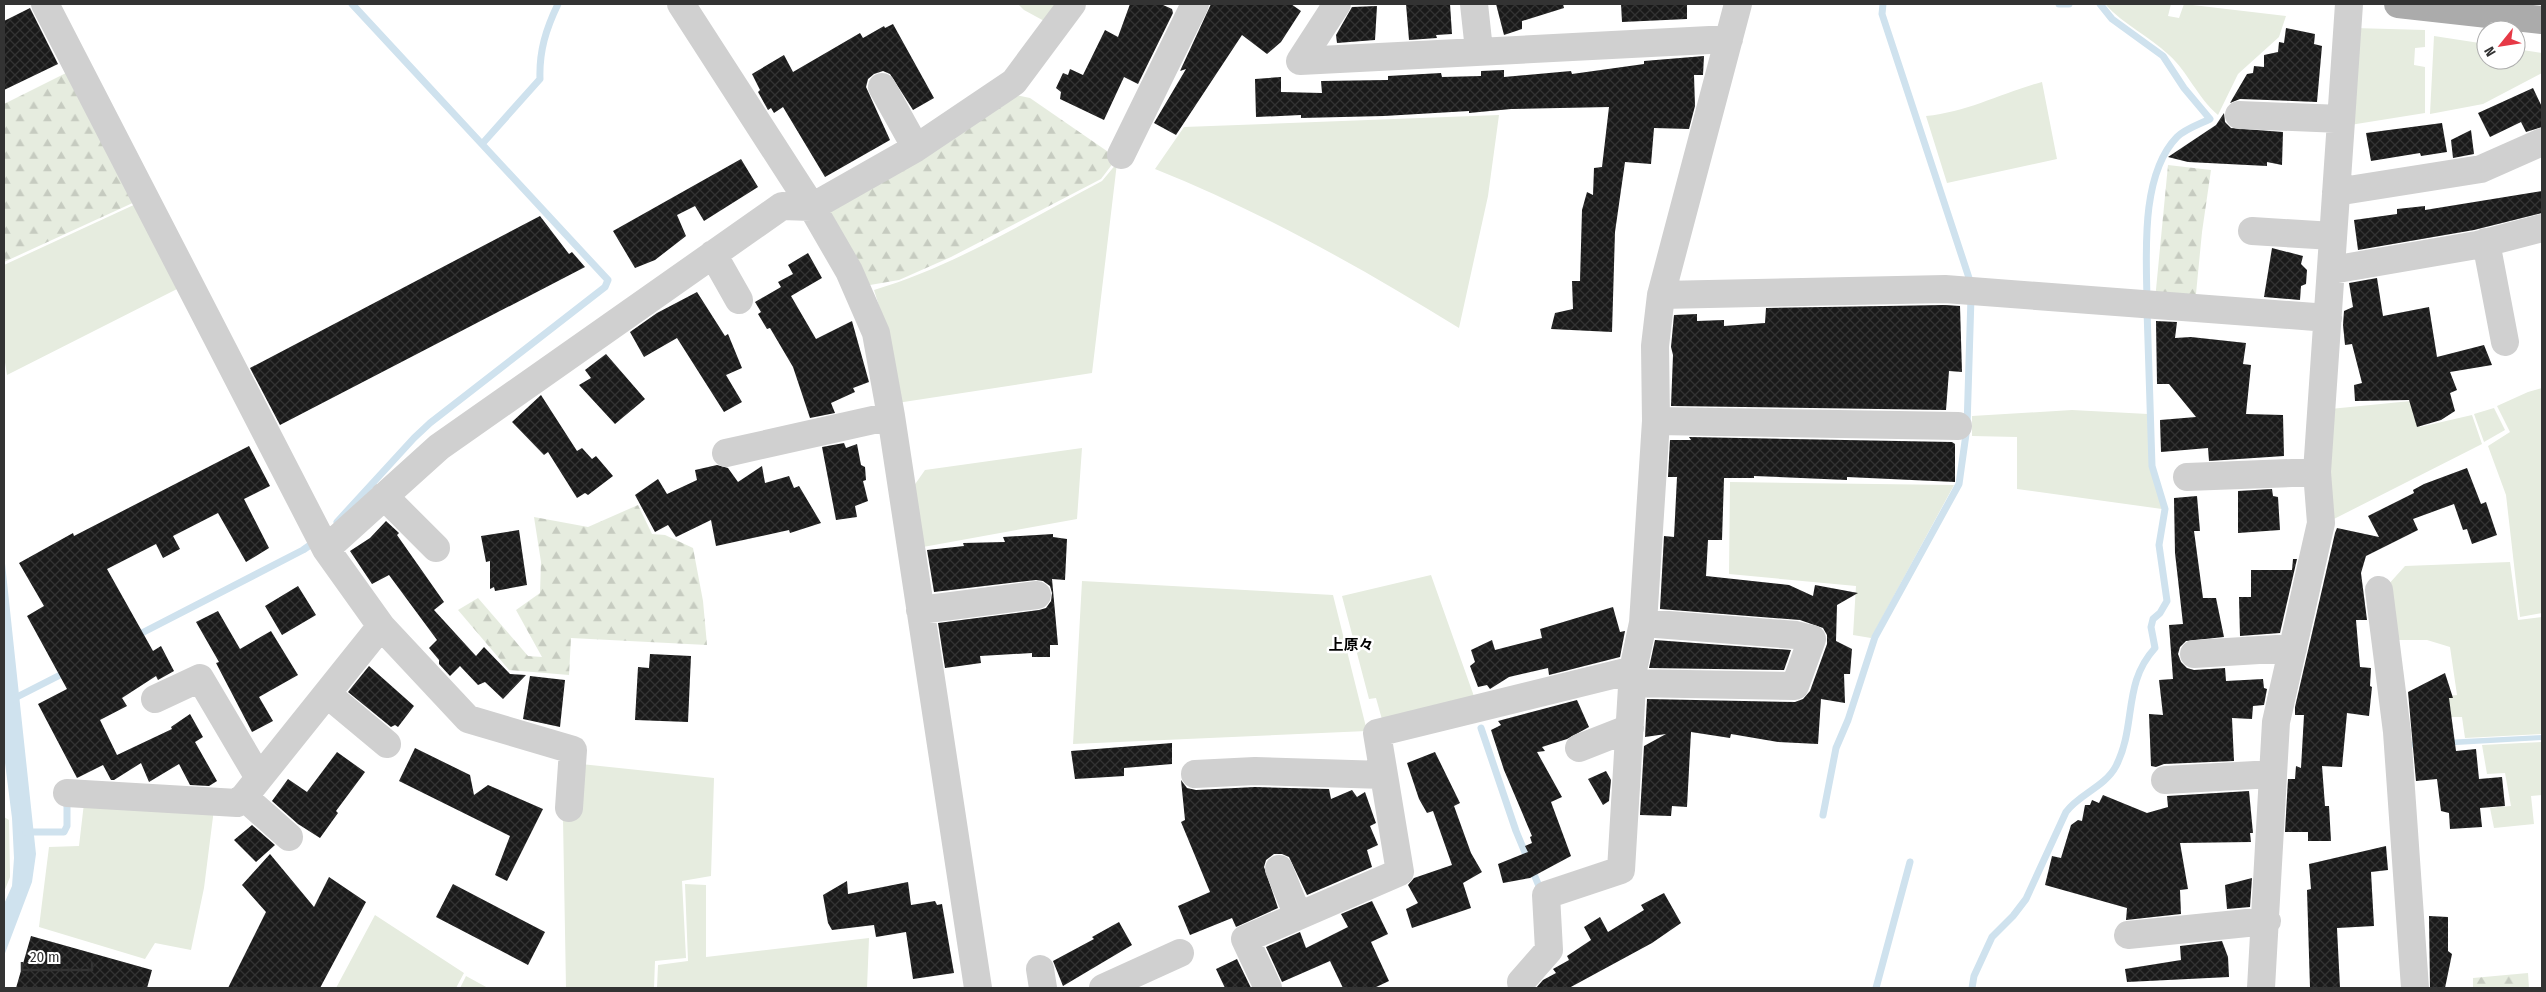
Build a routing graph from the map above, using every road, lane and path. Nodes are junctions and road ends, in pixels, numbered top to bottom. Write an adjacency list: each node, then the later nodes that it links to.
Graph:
1 (45, 4): 39 (street)
2 (680, 4): 20 (street)
3 (1072, 4): 17 (street)
4 (1195, 4): 18 (street)
5 (1336, 4): 12 (street)
6 (1474, 4): 12 (street)
7 (1738, 4): 11 (street)
8 (2349, 4): 15 (street)
9 (2398, 4): 10 (main road)
10 (2542, 20)
11 (1729, 39): 12 (street); 27 (street)
12 (1479, 50)
13 (882, 87): 17 (street)
14 (2239, 114): 15 (street)
15 (2341, 119): 19 (street)
16 (2542, 142): 19 (street)
17 (916, 148): 20 (street)
18 (1121, 155)
19 (2336, 192): 23 (street)
20 (812, 208): 25 (street); 31 (street)
21 (2542, 228): 24 (street)
22 (2252, 231): 23 (street)
23 (2333, 236): 26 (street)
24 (2486, 242): 26 (street); 30 (street)
25 (712, 254): 28 (street); 37 (street)
26 (2332, 270): 29 (street)
27 (1661, 295): 29 (street); 32 (street)
28 (739, 300)
29 (2328, 318): 35 (street)
30 (2505, 342)
31 (891, 416): 34 (street); 42 (street)
32 (1656, 422): 33 (street); 43 (street)
33 (1958, 426)
34 (726, 453)
35 (2317, 472): 36 (street); 45 (street)
36 (2187, 477)
37 (384, 496): 38 (street); 39 (street)
38 (436, 548)
39 (326, 549): 44 (street)
40 (2379, 590): 71 (street)
41 (1037, 595): 42 (street)
42 (920, 610): 67 (street)
43 (1643, 623): 47 (street); 47 (street)
44 (381, 626): 48 (street); 59 (street)
45 (2293, 648): 46 (street); 54 (street)
46 (2194, 654)
47 (1633, 676): 50 (street); 55 (street)
48 (327, 694): 51 (street); 57 (street)
49 (156, 700): 57 (street)
50 (1630, 728): 52 (street); 66 (street)
51 (386, 744)
52 (1579, 748)
53 (1195, 774): 55 (street)
54 (2273, 774): 56 (street); 63 (street)
55 (1384, 775): 62 (street)
56 (2165, 780)
57 (251, 788): 58 (street); 60 (street)
58 (67, 792)
59 (568, 808)
60 (289, 837)
61 (1279, 869): 62 (street)
62 (1298, 916): 69 (street)
63 (2267, 921): 64 (street); 70 (street)
64 (2128, 935)
65 (1180, 952): 68 (street)
66 (1521, 982)
67 (978, 988)
68 (1103, 988)
69 (1268, 988)
70 (2261, 988)
71 (2415, 988)

